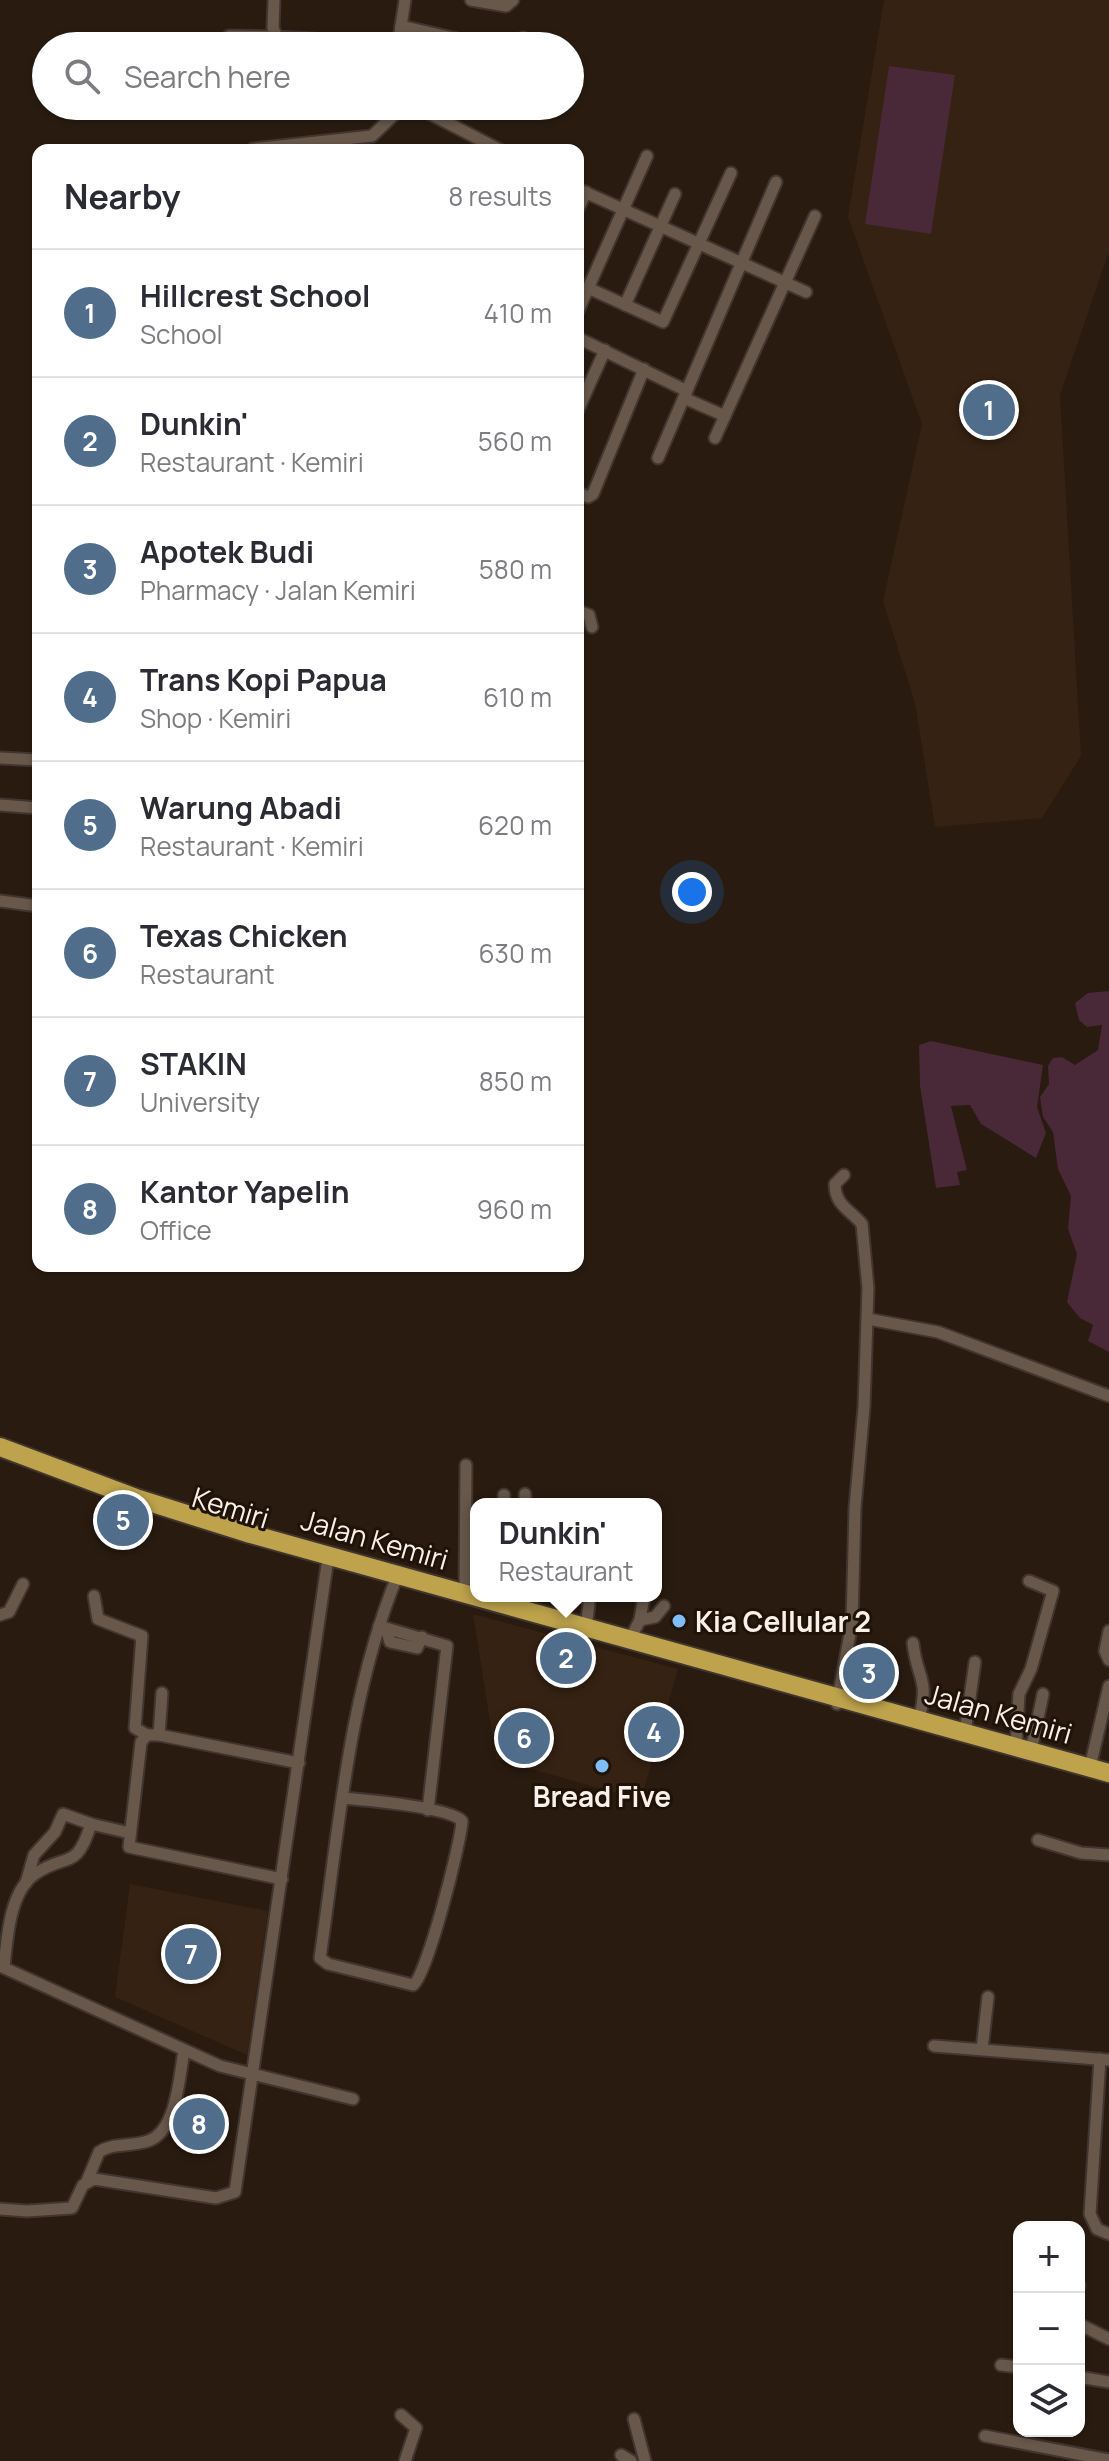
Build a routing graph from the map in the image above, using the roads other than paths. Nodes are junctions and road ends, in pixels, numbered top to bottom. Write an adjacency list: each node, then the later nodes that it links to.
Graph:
1 (274, 0): 6 (street)
2 (405, 0): 5 (street)
3 (471, 0): 4 (street)
4 (513, 0)
5 (401, 26): 7 (street); 8 (street)
6 (274, 32)
7 (400, 32)
8 (427, 32)
9 (389, 120): 11 (street)
10 (442, 120): 12 (street)
11 (309, 144)
12 (488, 144)
13 (647, 156): 18 (street)
14 (731, 173): 21 (street)
15 (776, 182): 22 (street)
16 (584, 191): 18 (street)
17 (675, 194): 20 (street)
18 (623, 209): 20 (street); 24 (street)
19 (815, 216): 23 (street)
20 (660, 225): 21 (street); 27 (street)
21 (699, 243): 22 (street); 27 (street)
22 (740, 263): 23 (street); 31 (street)
23 (787, 284): 25 (street); 33 (street)
24 (588, 288): 26 (street); 27 (street)
25 (806, 292)
26 (584, 297)
27 (625, 305)
28 (584, 341): 29 (street)
29 (605, 350): 30 (street); 32 (street)
30 (644, 369): 31 (street); 36 (street)
31 (686, 394): 33 (street); 35 (street)
32 (584, 397)
33 (725, 416): 34 (street)
34 (715, 438)
35 (658, 458)
36 (584, 495)
37 (584, 613): 38 (street)
38 (592, 627)
39 (0, 758): 40 (street)
40 (32, 760)
41 (0, 805): 42 (street)
42 (32, 808)
43 (0, 901): 44 (street)
44 (32, 905)
45 (844, 1175): 46 (street)
46 (868, 1319): 47 (street); 76 (street)
47 (1109, 1396)
48 (0, 1447): 52 (highway, Jalan Kemiri)
49 (0, 1458): 51 (highway, Kemiri)
50 (466, 1465): 55 (street)
51 (327, 1565): 52 (highway, Kemiri); 81 (street)
52 (396, 1579): 55 (highway, Jalan Kemiri); 58 (highway, Kemiri); 66 (street)
53 (1029, 1581): 80 (street)
54 (23, 1584): 64 (street)
55 (465, 1593): 56 (highway, Jalan Kemiri)
56 (470, 1594)
57 (94, 1596): 79 (street)
58 (470, 1599)
59 (479, 1602): 76 (highway, Kemiri)
60 (506, 1602): 67 (highway, Jalan Kemiri)
61 (643, 1602): 65 (street)
62 (589, 1604): 67 (street)
63 (664, 1606): 65 (street)
64 (0, 1615)
65 (640, 1620): 69 (street)
66 (382, 1627): 85 (street); 86 (street)
67 (586, 1627): 69 (highway, Jalan Kemiri)
68 (1109, 1631): 71 (street)
69 (630, 1639): 76 (highway, Jalan Kemiri)
70 (913, 1643): 77 (street)
71 (1109, 1658)
72 (975, 1662): 78 (street)
73 (1109, 1686): 82 (street)
74 (162, 1693): 79 (street)
75 (1043, 1694): 80 (street)
76 (838, 1701): 77 (highway, Jalan Kemiri); 80 (highway, Kemiri)
77 (919, 1719): 78 (highway, Jalan Kemiri)
78 (965, 1732): 80 (highway, Jalan Kemiri)
79 (153, 1735): 81 (street); 88 (street)
80 (1015, 1749): 82 (highway, Jalan Kemiri); 84 (highway, Jalan Kemiri)
81 (299, 1763): 91 (street)
82 (1090, 1767): 83 (highway, Jalan Kemiri)
83 (1109, 1773)
84 (1109, 1781)
85 (343, 1798): 86 (street); 86 (street)
86 (428, 1810)
87 (91, 1824): 88 (street); 92 (street); 92 (street)
88 (130, 1833): 91 (street)
89 (1038, 1840): 90 (street)
90 (1109, 1855)
91 (282, 1879): 99 (street)
92 (26, 1883): 93 (street)
93 (2, 1966): 97 (street)
94 (988, 1997): 96 (street)
95 (934, 2046): 96 (street)
96 (982, 2049): 98 (street)
97 (184, 2051): 99 (street); 101 (street)
98 (1104, 2059): 103 (street)
99 (252, 2075): 100 (street); 101 (street)
100 (353, 2099)
101 (87, 2181): 102 (street)
102 (0, 2209)
103 (1109, 2234)
104 (1085, 2327): 105 (street)
105 (1109, 2339)
106 (1001, 2365): 107 (street)
107 (1013, 2366)
108 (1085, 2378): 109 (street)
109 (1109, 2382)
110 (401, 2415): 114 (street)
111 (634, 2419): 115 (street)
112 (985, 2436): 113 (street)
113 (1109, 2460)
114 (405, 2461)
115 (645, 2461)

